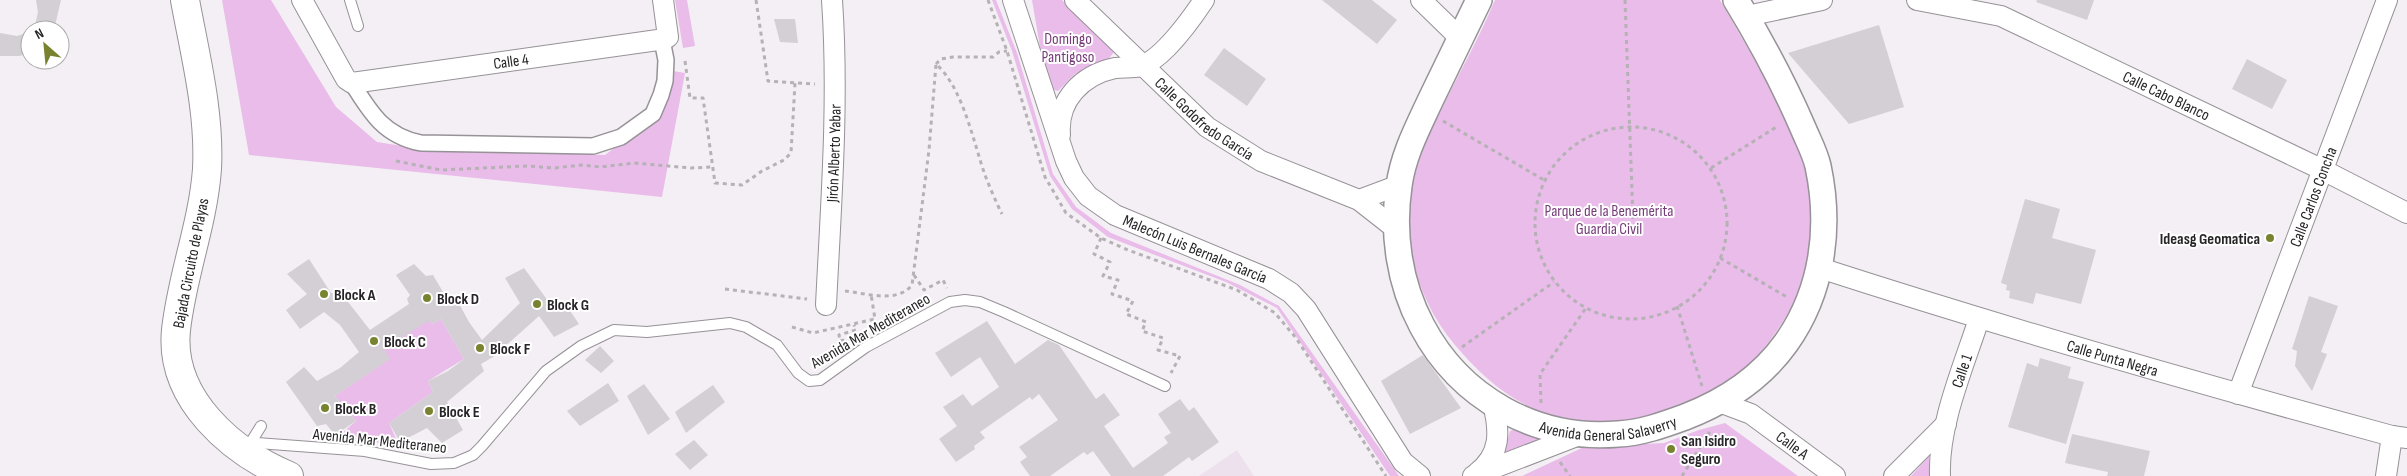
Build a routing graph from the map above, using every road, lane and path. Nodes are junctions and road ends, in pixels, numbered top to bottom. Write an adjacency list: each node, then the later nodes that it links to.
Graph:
1 (185, 0): 69 (main road, Bajada Circuito de Playas)
2 (302, 0): 25 (street)
3 (350, 0): 18 (lane)
4 (663, 0): 19 (street)
5 (756, 0): 26 (path)
6 (832, 0): 27 (street, Jirón Alberto Yabar)
7 (1013, 0): 31 (street, Malecón Luis Bernales García)
8 (1075, 0): 24 (street, Calle Godofredo García)
9 (1204, 0): 24 (street)
10 (1421, 0): 20 (street)
11 (1479, 0): 20 (street, Avenida General Salaverry)
12 (1625, 0): 30 (path)
13 (1822, 0): 16 (street)
14 (1917, 0): 17 (street, Calle Cabo Blanco)
15 (2387, 0): 35 (street, Calle Carlos Concha)
16 (1741, 8): 29 (street, Avenida General Salaverry)
17 (2004, 8): 35 (street, Calle Cabo Blanco)
18 (358, 26)
19 (665, 38): 25 (street, Calle 4); 25 (street)
20 (1461, 40): 28 (street, Avenida General Salaverry)
21 (1007, 51): 23 (path)
22 (685, 60): 33 (path)
23 (936, 64): 40 (path); 46 (path)
24 (1142, 66): 31 (street); 38 (street, Calle Godofredo García)
25 (352, 83)
26 (795, 83): 27 (path); 33 (path)
27 (834, 84): 50 (street, Jirón Alberto Yabar)
28 (1426, 110): 36 (path); 37 (street, Avenida General Salaverry)
29 (1797, 115): 34 (path); 45 (street, Avenida General Salaverry)
30 (1628, 126): 34 (path); 36 (path); 41 (path)
31 (1060, 142): 72 (street, Malecón Luis Bernales García)
32 (396, 161): 33 (path)
33 (712, 168)
34 (1711, 168): 44 (path)
35 (2323, 170): 39 (street, Calle Cabo Blanco); 62 (street, Calle Carlos Concha)
36 (1544, 180): 47 (path)
37 (1399, 185): 38 (street); 42 (street, Avenida General Salaverry)
38 (1359, 200): 42 (street, Calle Godofredo García)
39 (2407, 213)
40 (1002, 214)
41 (1633, 219)
42 (1396, 229): 58 (street, Avenida General Salaverry)
43 (1101, 238): 60 (path)
44 (1720, 258): 52 (path); 53 (path)
45 (1820, 268): 53 (street, Avenida General Salaverry); 54 (street, Calle Punta Negra)
46 (913, 275): 49 (path); 51 (path)
47 (1554, 282): 52 (path); 58 (path)
48 (725, 289): 50 (path)
49 (870, 294): 50 (path); 55 (path)
50 (821, 298)
51 (955, 302): 57 (lane, Avenida Mar Mediteraneo); 61 (lane, Avenida Mar Mediteraneo)
52 (1586, 308): 59 (path)
53 (1806, 308): 63 (street, Avenida General Salaverry)
54 (1979, 319): 62 (street, Calle Punta Negra); 65 (street, Calle 1)
55 (854, 325): 56 (path); 57 (path)
56 (792, 327)
57 (866, 347): 69 (lane, Avenida Mar Mediteraneo)
58 (1444, 361): 64 (street, Avenida General Salaverry)
59 (1540, 374)
60 (1170, 375)
61 (1165, 386)
62 (2238, 394): 68 (street, Calle Punta Negra)
63 (1727, 396): 67 (street, Avenida General Salaverry); 73 (street, Calle A)
64 (1493, 404): 67 (street, Avenida General Salaverry); 70 (street)
65 (1946, 424): 74 (street, Calle 1); 75 (street, Calle 1)
66 (261, 426): 69 (lane)
67 (1582, 434): 70 (street)
68 (2399, 437): 76 (street)
69 (239, 441): 71 (main road, Bajada Circuito de Playas)
70 (1474, 475)
71 (289, 476)
72 (1420, 476)
73 (1836, 476)
74 (1894, 476)
75 (1940, 476)
76 (2386, 476)

